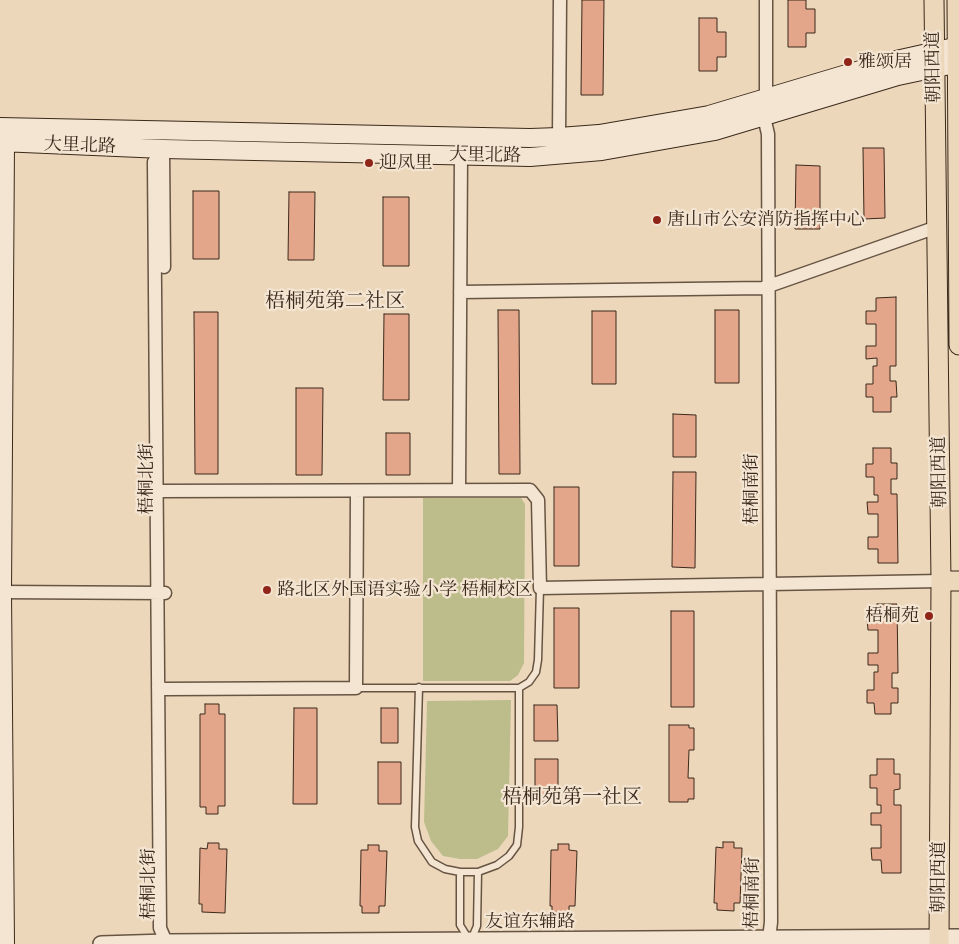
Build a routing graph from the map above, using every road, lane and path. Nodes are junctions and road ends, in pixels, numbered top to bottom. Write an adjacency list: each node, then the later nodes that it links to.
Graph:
1 (560, 0): 10 (street)
2 (766, 0): 7 (street)
3 (934, 0): 6 (main road, 朝阳西道)
4 (957, 0): 5 (main road, 朝阳西道)
5 (958, 55): 6 (main road, 大里北路); 16 (main road, 朝阳西道)
6 (934, 60): 7 (main road, 大里北路); 8 (main road, 大里北路); 13 (main road, 朝阳西道)
7 (766, 98): 10 (main road, 大里北路)
8 (764, 117): 12 (main road, 大里北路); 14 (street, 梧桐南街)
9 (3, 135): 10 (main road, 大里北路); 11 (main road, 大里北路); 23 (main road)
10 (559, 137)
11 (163, 149): 12 (main road, 大里北路); 18 (street, 梧桐北街)
12 (461, 155): 15 (street)
13 (937, 227): 14 (street); 20 (main road, 朝阳西道)
14 (766, 288): 15 (street); 21 (street, 梧桐南街)
15 (460, 292): 17 (street)
16 (959, 344)
17 (459, 490): 19 (street); 22 (street)
18 (160, 491): 19 (street); 24 (street, 梧桐北街)
19 (357, 492): 27 (street)
20 (950, 581): 21 (street); 33 (main road, 朝阳西道)
21 (767, 584): 22 (street); 32 (street, 梧桐南街)
22 (540, 588): 28 (lane)
23 (1, 592): 24 (street); 36 (main road)
24 (161, 592): 26 (street, 梧桐北街)
25 (419, 687): 27 (lane); 28 (lane); 29 (lane)
26 (162, 688): 27 (street); 35 (street, 梧桐北街)
27 (356, 688)
28 (519, 688): 30 (lane)
29 (460, 872): 30 (lane); 34 (lane)
30 (478, 872): 34 (lane)
31 (959, 937): 33 (street, 友谊东辅路)
32 (769, 939): 33 (street, 友谊东辅路); 34 (street, 友谊东辅路)
33 (939, 940)
34 (470, 941): 35 (street, 友谊东辅路)
35 (166, 942): 37 (street, 友谊东辅路)
36 (5, 944)
37 (101, 944)

